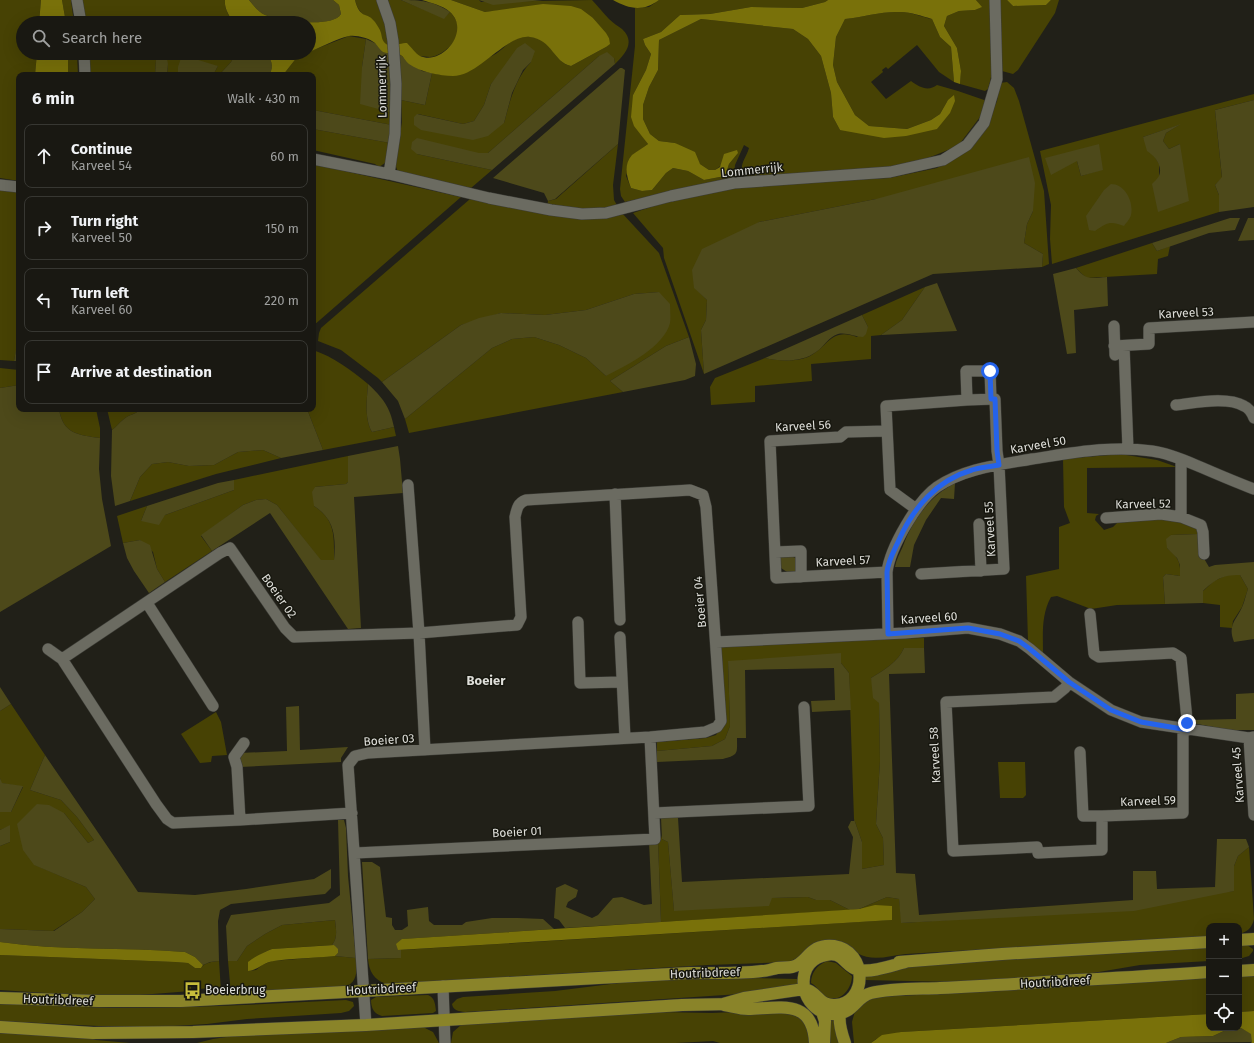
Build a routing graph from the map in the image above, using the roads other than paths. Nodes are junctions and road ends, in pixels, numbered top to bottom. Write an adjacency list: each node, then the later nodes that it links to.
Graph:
1 (76, 0): 4 (street)
2 (382, 0): 8 (street, Lommerrijk)
3 (996, 0): 8 (street, Lommerrijk)
4 (80, 16)
5 (84, 60): 6 (street)
6 (85, 72)
7 (316, 160): 8 (street, Lommerrijk)
8 (389, 174)
9 (0, 185): 10 (street)
10 (16, 188)
11 (1254, 322): 13 (street, Karveel 53)
12 (1114, 326): 13 (street)
13 (1118, 349): 19 (street)
14 (991, 399): 15 (street); 15 (street); 21 (street)
15 (967, 400): 18 (street)
16 (1176, 404): 17 (street)
17 (1254, 418)
18 (887, 431): 24 (street, Karveel 56); 26 (street)
19 (1128, 449): 20 (street, Karveel 50); 21 (street, Karveel 50)
20 (1181, 459): 23 (street, Karveel 50); 27 (street, Karveel 52)
21 (999, 465): 26 (street, Karveel 50); 32 (street, Karveel 55)
22 (408, 485): 40 (street)
23 (1254, 489)
24 (772, 492): 30 (street, Karveel 57)
25 (615, 494): 38 (street); 40 (street, Boeier 04); 43 (street, Boeier 04)
26 (916, 509): 33 (street, Karveel 50)
27 (1181, 516): 28 (street, Karveel 52); 31 (street, Karveel 52)
28 (1106, 518)
29 (979, 524): 32 (street, Karveel 55)
30 (775, 552): 35 (street, Karveel 57); 35 (street, Karveel 57)
31 (1204, 554)
32 (981, 571): 34 (street, Karveel 55)
33 (887, 572): 35 (street, Karveel 57); 41 (street, Karveel 50)
34 (921, 574)
35 (801, 577)
36 (147, 603): 40 (street, Boeier 02); 45 (street, Boeier 02); 48 (street)
37 (1090, 614): 50 (street)
38 (620, 620)
39 (578, 622): 46 (street)
40 (419, 633): 55 (street)
41 (888, 634): 43 (street, Karveel 60); 47 (street, Karveel 60)
42 (620, 637): 46 (street)
43 (716, 642): 51 (street, Boeier 04)
44 (48, 649): 45 (street)
45 (62, 660): 61 (street)
46 (622, 682): 53 (street)
47 (1069, 682): 50 (street, Karveel 60); 60 (street, Karveel 58)
48 (213, 706)
49 (804, 707): 58 (street)
50 (1186, 730): 52 (street, Karveel 60); 60 (street, Karveel 59)
51 (650, 737): 53 (street, Boeier 03); 58 (street, Boeier 01)
52 (1252, 737): 59 (street, Karveel 45)
53 (625, 738): 55 (street, Boeier 03)
54 (244, 743): 61 (street)
55 (425, 750): 57 (street, Boeier 03)
56 (1080, 752): 60 (street, Karveel 59)
57 (352, 813): 61 (street); 62 (street, Boeier 03)
58 (654, 813): 62 (street, Boeier 01)
59 (1254, 814)
60 (1102, 816)
61 (240, 820)
62 (355, 853): 72 (street, Boeier 03)
63 (1254, 939): 64 (main road)
64 (1242, 940)
65 (1206, 942): 66 (main road)
66 (858, 965): 67 (main road); 74 (main road)
67 (804, 966): 71 (main road, Houtribdreef); 73 (main road)
68 (1254, 970): 69 (main road)
69 (1242, 971)
70 (1206, 972): 74 (main road, Houtribdreef)
71 (443, 986): 72 (main road, Houtribdreef); 79 (street)
72 (363, 990): 75 (main road, Houtribdreef); 80 (street, Boeier 03)
73 (806, 994): 76 (main road); 77 (main road); 78 (main road)
74 (859, 994): 77 (main road)
75 (3, 997)
76 (723, 1004): 79 (main road); 83 (main road)
77 (844, 1009): 78 (main road); 85 (main road); 86 (main road)
78 (822, 1012): 84 (main road)
79 (444, 1019): 80 (main road); 82 (street)
80 (366, 1025): 81 (main road)
81 (0, 1027)
82 (445, 1043)
83 (815, 1043)
84 (824, 1043)
85 (845, 1043)
86 (848, 1043)

